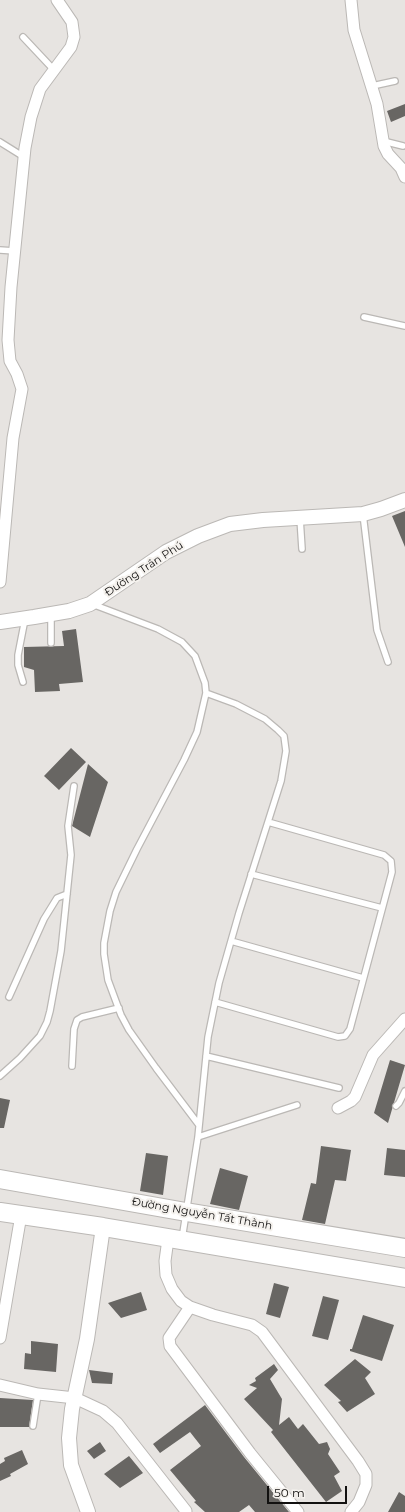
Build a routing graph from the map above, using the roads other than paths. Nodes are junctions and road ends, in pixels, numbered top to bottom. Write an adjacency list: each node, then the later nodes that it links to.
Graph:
1 (57, 0): 4 (street)
2 (351, 0): 6 (street)
3 (23, 37): 4 (lane)
4 (54, 70): 10 (street)
5 (395, 81): 6 (lane)
6 (372, 86): 7 (street)
7 (383, 141): 9 (lane); 11 (street)
8 (0, 142): 10 (lane)
9 (403, 146)
10 (24, 156): 13 (street)
11 (405, 176)
12 (0, 250): 13 (lane)
13 (15, 251): 20 (street)
14 (364, 317): 15 (lane)
15 (405, 326)
16 (405, 500): 17 (street, Đường Trần Phú)
17 (363, 514): 18 (street, Đường Trần Phú); 26 (lane)
18 (300, 518): 19 (lane); 21 (street, Đường Trần Phú)
19 (302, 549)
20 (0, 582)
21 (90, 604): 22 (street, Đường Trần Phú); 28 (lane)
22 (52, 614): 23 (street, Đường Trần Phú); 25 (lane)
23 (25, 619): 24 (street, Đường Trần Phú); 27 (lane)
24 (0, 621)
25 (51, 643)
26 (388, 662)
27 (23, 682)
28 (206, 692): 30 (lane); 38 (lane)
29 (74, 786): 32 (lane)
30 (268, 822): 31 (lane); 33 (lane)
31 (251, 874): 33 (lane); 34 (lane)
32 (67, 894): 36 (lane); 42 (lane)
33 (382, 908): 35 (lane)
34 (231, 941): 35 (lane); 37 (lane)
35 (363, 978): 37 (lane)
36 (9, 997)
37 (215, 1002): 40 (lane)
38 (119, 1008): 41 (lane); 48 (lane)
39 (405, 1018): 47 (street)
40 (206, 1056): 43 (lane); 48 (lane)
41 (72, 1066)
42 (0, 1076)
43 (339, 1088)
44 (405, 1091): 46 (lane)
45 (297, 1105): 49 (lane)
46 (396, 1106)
47 (338, 1108)
48 (199, 1125): 49 (lane)
49 (198, 1137): 52 (lane)
50 (0, 1179): 52 (main road, Đường Nguyễn Tất Thành)
51 (0, 1212): 53 (main road)
52 (186, 1212): 55 (lane); 56 (main road, Đường Nguyễn Tất Thành)
53 (21, 1215): 54 (main road); 59 (street)
54 (103, 1227): 55 (main road); 62 (street)
55 (175, 1240): 57 (main road); 58 (street)
56 (405, 1248)
57 (405, 1278)
58 (190, 1306): 66 (street); 67 (street)
59 (0, 1338)
60 (0, 1385): 61 (street)
61 (38, 1394): 62 (street); 63 (lane)
62 (75, 1398): 64 (street); 65 (street)
63 (33, 1426)
64 (186, 1511)
65 (88, 1512)
66 (298, 1512)
67 (351, 1512)

